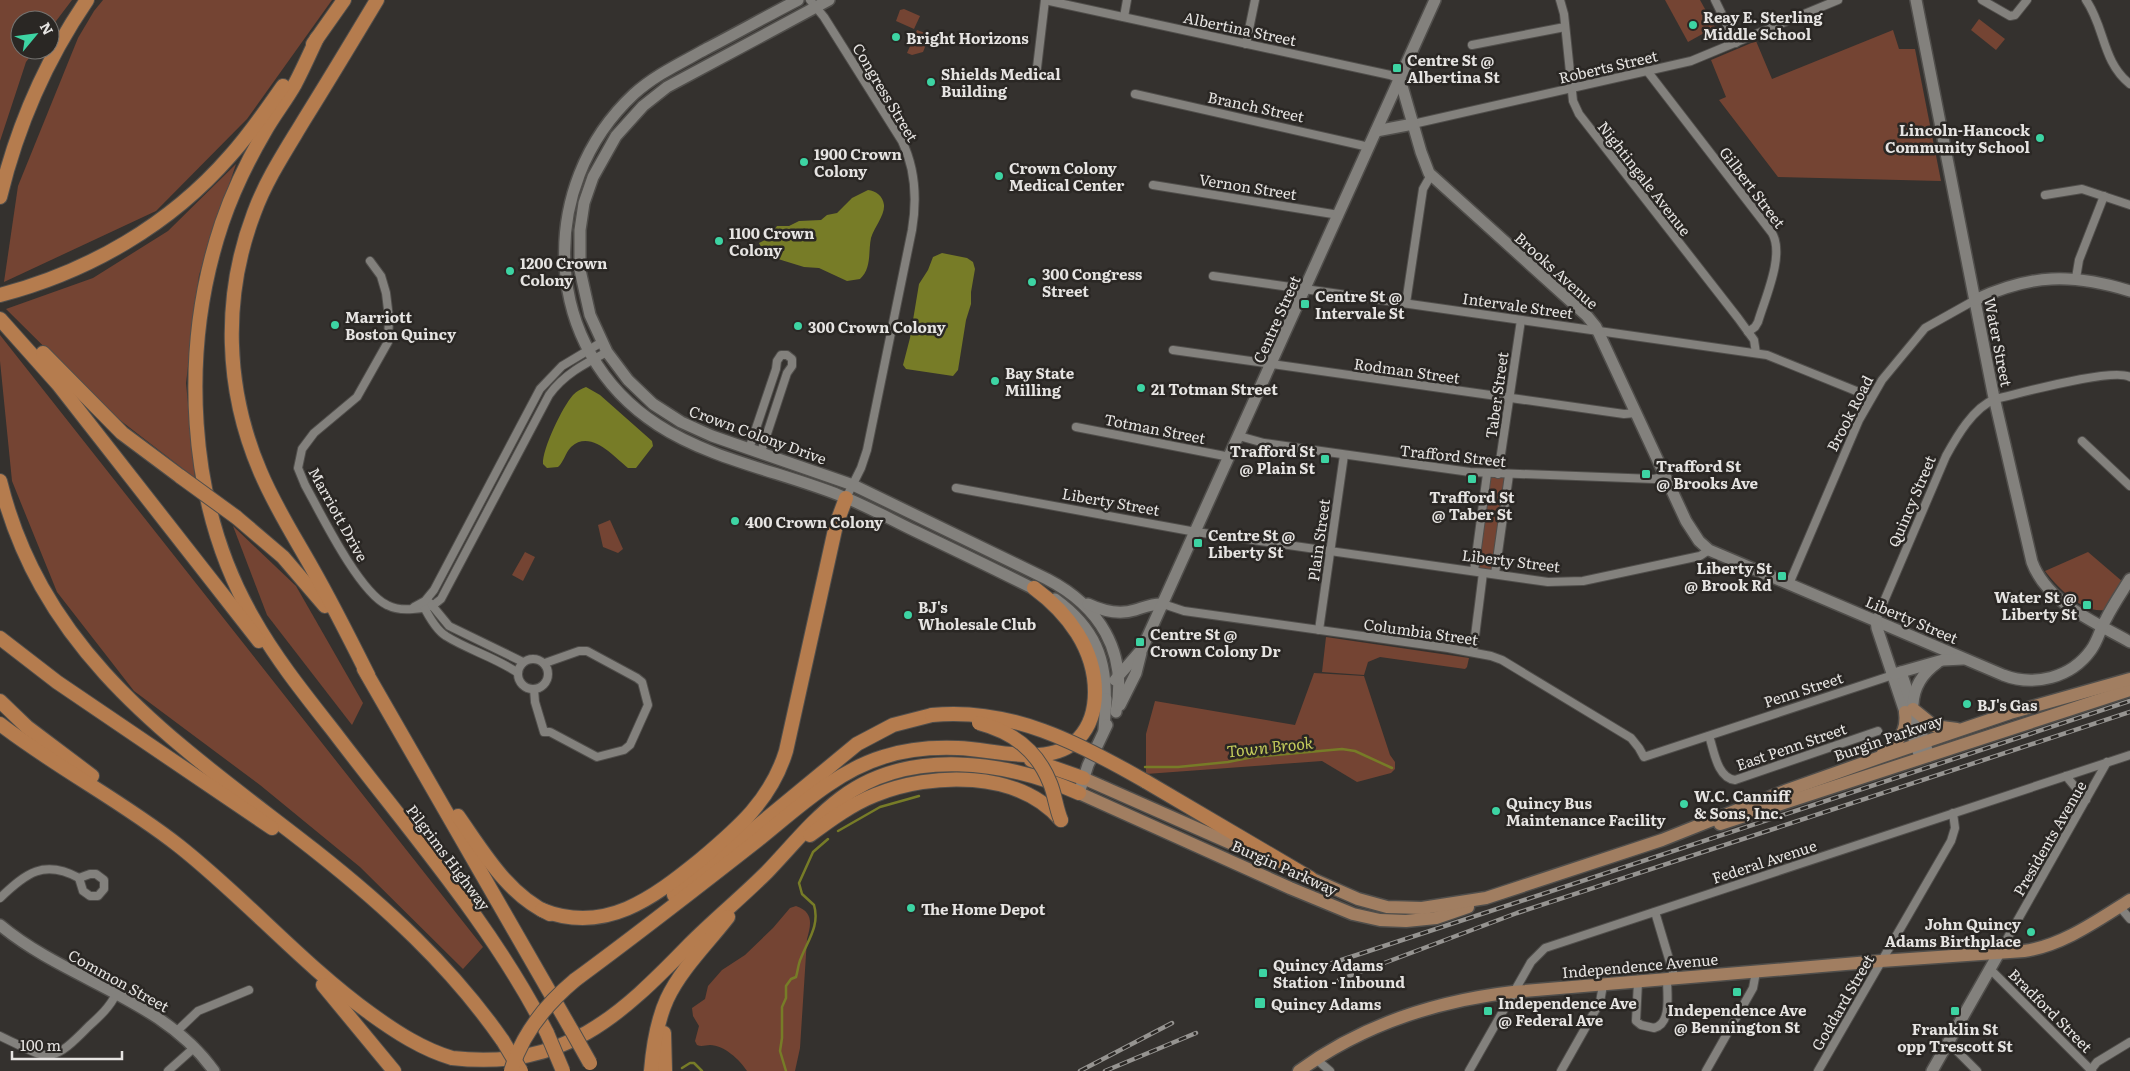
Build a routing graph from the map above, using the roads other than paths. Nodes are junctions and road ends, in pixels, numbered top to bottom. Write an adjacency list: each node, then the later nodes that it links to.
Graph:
1 (87, 0): 37 (highway)
2 (344, 0): 20 (highway)
3 (377, 0): 104 (highway)
4 (798, 0): 55 (street, Crown Colony Drive)
5 (829, 0): 17 (street, Crown Colony Drive)
6 (1045, 0): 18 (street, Albertina Street); 25 (street)
7 (1127, 0): 18 (street)
8 (1255, 0): 22 (street)
9 (1435, 0): 26 (street, Centre Street)
10 (1560, 0): 19 (street, Nightingale Avenue)
11 (1715, 0): 21 (street)
12 (1838, 0): 21 (street, Roberts Street)
13 (1916, 0): 46 (street, Water Street)
14 (1982, 0): 15 (street)
15 (2027, 0)
16 (2086, 0): 27 (street)
17 (813, 4): 52 (street, Crown Colony Drive); 77 (street, Congress Street)
18 (1124, 17): 22 (street, Albertina Street)
19 (1565, 27): 23 (street); 28 (street, Nightingale Avenue)
20 (317, 38): 45 (highway); 103 (highway)
21 (1736, 43): 24 (street, Roberts Street)
22 (1246, 44): 26 (street, Albertina Street)
23 (1472, 45)
24 (1648, 72): 28 (street, Roberts Street); 51 (street, Gilbert Street)
25 (1036, 76)
26 (1400, 79): 30 (street, Brooks Avenue); 31 (street, Centre Street)
27 (2130, 84)
28 (1572, 90): 30 (street, Roberts Street); 51 (street, Nightingale Avenue)
29 (1135, 94): 32 (street, Branch Street)
30 (1413, 124): 31 (street, Roberts Street); 33 (street, Brooks Avenue)
31 (1376, 132): 32 (street, Centre Street)
32 (1370, 147): 39 (street, Centre Street)
33 (1431, 175): 47 (street); 50 (street, Brooks Avenue)
34 (1153, 185): 39 (street, Vernon Street)
35 (2045, 195): 36 (street)
36 (2104, 196): 38 (street); 42 (street)
37 (0, 197)
38 (2130, 205)
39 (1339, 215): 43 (street, Centre Street)
40 (370, 261): 88 (street, Marriott Drive)
41 (1213, 276): 43 (street, Intervale Street)
42 (2076, 278): 44 (street, Brook Road); 46 (street, Brook Road)
43 (1306, 289): 47 (street, Intervale Street); 57 (street, Centre Street)
44 (2130, 291)
45 (0, 295)
46 (1975, 300): 60 (street, Brook Road); 62 (street, Water Street)
47 (1406, 303): 49 (street, Intervale Street)
48 (0, 316): 103 (highway); 104 (highway, bridge)
49 (1521, 320): 50 (street, Intervale Street); 61 (street, Taber Street)
50 (1598, 331): 54 (street, Intervale Street); 63 (street, Brooks Avenue)
51 (1748, 332): 54 (street, Nightingale Avenue)
52 (605, 347): 55 (street); 67 (street, Crown Colony Drive)
53 (1173, 350): 57 (street, Rodman Street)
54 (1756, 353): 60 (street, Intervale Street)
55 (592, 354): 77 (street, Crown Colony Drive); 88 (street)
56 (777, 363): 58 (street); 58 (street); 67 (street)
57 (1272, 364): 61 (street, Rodman Street); 65 (street, Centre Street)
58 (791, 368): 67 (street)
59 (2130, 377): 62 (street, Quincy Street)
60 (1871, 397): 85 (street, Brook Road)
61 (1510, 398): 63 (street, Rodman Street); 71 (street, Taber Street)
62 (1995, 399): 90 (street, Quincy Street); 91 (street, Water Street)
63 (1636, 413): 73 (street, Brooks Avenue)
64 (1076, 427): 69 (street, Totman Street)
65 (1239, 436): 68 (street, Trafford Street); 69 (street, Centre Street)
66 (2082, 441): 75 (street)
67 (755, 451): 77 (street, Crown Colony Drive)
68 (1344, 455): 70 (street, Trafford Street); 79 (street, Plain Street)
69 (1230, 457): 78 (street, Centre Street)
70 (1487, 474): 71 (street, Trafford Street); 81 (street)
71 (1498, 474): 72 (street, Trafford Street)
72 (1509, 475): 73 (street, Trafford Street); 83 (street)
73 (1666, 476): 80 (street, Brooks Avenue)
74 (0, 481): 134 (highway)
75 (2130, 486)
76 (956, 488): 78 (street, Liberty Street)
77 (849, 491): 86 (street, Crown Colony Drive); 87 (street, Crown Colony Drive); 142 (highway)
78 (1196, 532): 79 (street, Liberty Street); 89 (street, Centre Street)
79 (1330, 550): 81 (street, Liberty Street); 92 (street, Plain Street)
80 (1709, 550): 83 (street, Liberty Street); 85 (street, Liberty Street)
81 (1474, 571): 82 (street, Liberty Street)
82 (1483, 573): 83 (street, Liberty Street); 96 (street)
83 (1495, 574)
84 (2130, 579): 91 (street, Liberty Street)
85 (1789, 584): 90 (street, Liberty Street)
86 (1034, 588): 106 (street, Crown Colony Drive); 120 (highway)
87 (1081, 601): 89 (street); 106 (street, Crown Colony Drive)
88 (426, 604): 99 (street); 101 (street)
89 (1163, 604): 92 (street, Columbia Street); 95 (street, Centre Street)
90 (1876, 620): 98 (street, Liberty Street); 102 (street)
91 (2102, 626): 94 (street, Water Street); 98 (street, Liberty Street)
92 (1319, 630): 96 (street, Columbia Street)
93 (0, 638): 134 (highway)
94 (2130, 642)
95 (1142, 649): 106 (street, Centre Street); 107 (street, Centre Street)
96 (1473, 652): 122 (street, Columbia Street)
97 (1943, 660): 98 (street, Penn Street); 102 (street, Penn Street); 112 (street)
98 (1972, 661)
99 (523, 662): 100 (street); 101 (street)
100 (545, 663): 108 (street); 108 (street)
101 (518, 673): 108 (street)
102 (1897, 673): 112 (street); 118 (street, Penn Street)
103 (290, 674): 171 (highway, Pilgrims Highway, bridge)
104 (368, 675): 117 (highway)
105 (2130, 679): 115 (main road, Burgin Parkway)
106 (1114, 680): 107 (street); 111 (street, Centre Street)
107 (1132, 680): 111 (street, Centre Street)
108 (534, 689)
109 (2130, 690): 123 (main road, Burgin Parkway)
110 (0, 701): 132 (highway)
111 (1111, 709): 127 (street, Centre Street)
112 (1909, 711): 115 (main road); 119 (street); 124 (main road)
113 (932, 715): 131 (highway, bridge); 135 (highway); 137 (highway, bridge)
114 (0, 724): 132 (highway)
115 (1976, 725): 119 (main road, Burgin Parkway)
116 (1878, 731): 118 (street, East Penn Street)
117 (401, 733): 142 (highway); 165 (highway, bridge)
118 (1709, 736): 122 (street, Penn Street)
119 (1920, 744): 123 (street); 124 (main road, Burgin Parkway)
120 (999, 752): 127 (highway); 153 (highway)
121 (2130, 754): 125 (street, Federal Avenue)
122 (1644, 757)
123 (1925, 757): 133 (main road, Burgin Parkway)
124 (1872, 760): 133 (main road, Burgin Parkway)
125 (2107, 762): 126 (street, Federal Avenue); 129 (street, Presidents Avenue)
126 (2066, 776): 129 (street); 130 (street, Federal Avenue)
127 (1083, 778): 128 (street, Centre Street); 137 (main road, Burgin Parkway)
128 (1079, 793): 131 (highway); 140 (main road, Burgin Parkway)
129 (2086, 800): 147 (street, Presidents Avenue)
130 (1953, 813): 143 (street, Federal Avenue); 148 (street, Goddard Street)
131 (823, 820): 138 (highway)
132 (156, 829): 146 (highway)
133 (1662, 840): 140 (main road, Burgin Parkway)
134 (325, 859): 170 (highway, bridge)
135 (700, 872): 142 (highway); 153 (highway)
136 (79, 878): 139 (street)
137 (1310, 878): 140 (main road, Burgin Parkway)
138 (750, 889): 146 (highway); 149 (highway)
139 (0, 898)
140 (1486, 898)
141 (2125, 903): 144 (street); 147 (main road, Independence Avenue)
142 (542, 910)
143 (1655, 912): 152 (street); 157 (street, Federal Avenue)
144 (2130, 919)
145 (0, 926): 158 (street, Common Street)
146 (279, 936): 168 (highway)
147 (1999, 953): 148 (main road, Independence Avenue); 150 (street)
148 (1881, 961): 151 (main road, Independence Avenue); 179 (street, Goddard Street)
149 (689, 967): 172 (highway); 173 (highway)
150 (1990, 969): 162 (street); 182 (street, Bradford Street)
151 (1756, 972): 152 (main road, Independence Avenue); 178 (street)
152 (1671, 979): 154 (main road, Independence Avenue); 154 (street)
153 (575, 980): 169 (highway, bridge)
154 (1638, 982): 155 (main road, Independence Avenue)
155 (1603, 985): 157 (main road, Independence Avenue); 177 (street)
156 (249, 990): 159 (street)
157 (1513, 992): 164 (main road, Independence Avenue); 176 (street, Federal Avenue)
158 (116, 994): 159 (street, Common Street); 160 (street)
159 (177, 1031): 163 (street, Common Street)
160 (0, 1036)
161 (2130, 1042): 182 (street)
162 (1947, 1044): 180 (street); 181 (street)
163 (195, 1047): 166 (street); 167 (street, Common Street)
164 (1316, 1059): 174 (main road, Independence Avenue); 175 (street)
165 (592, 1067)
166 (168, 1071)
167 (214, 1071)
168 (394, 1071)
169 (511, 1071)
170 (521, 1071)
171 (563, 1071)
172 (651, 1071)
173 (665, 1071)
174 (1299, 1071)
175 (1330, 1071)
176 (1469, 1071)
177 (1561, 1071)
178 (1706, 1071)
179 (1818, 1071)
180 (1932, 1071)
181 (1977, 1071)
182 (2091, 1071)

